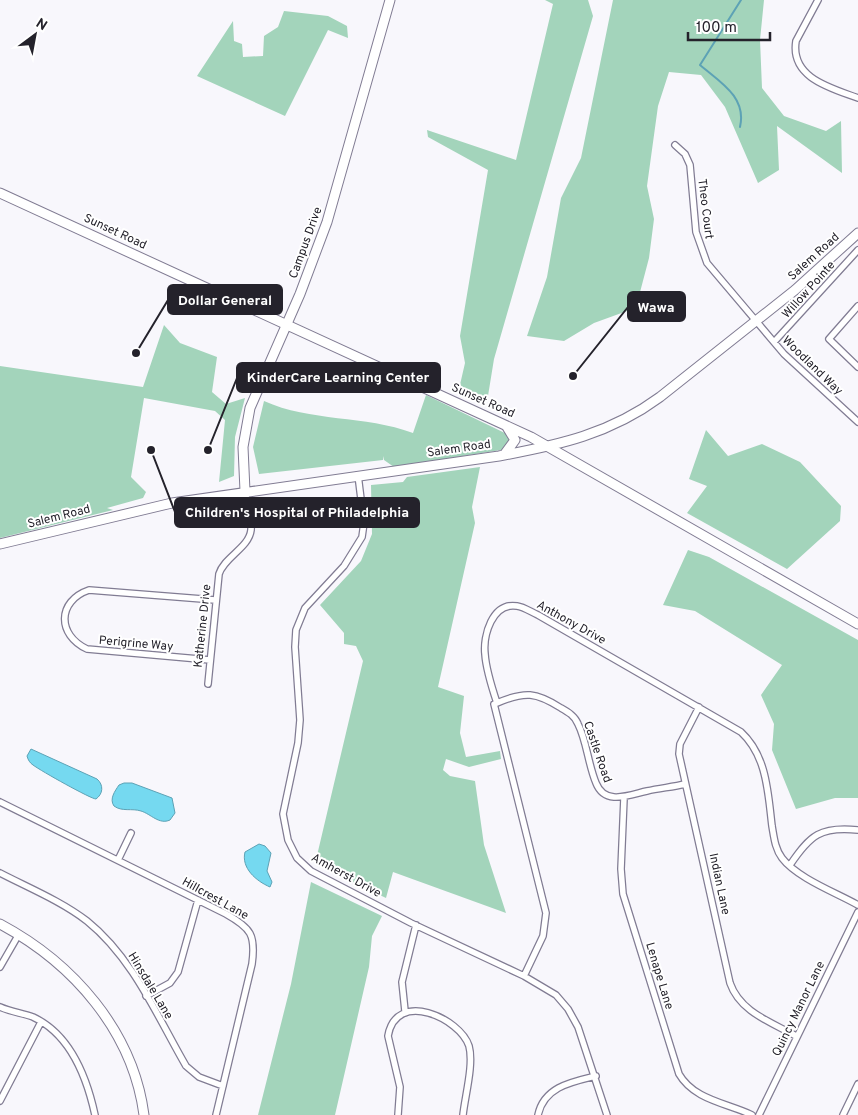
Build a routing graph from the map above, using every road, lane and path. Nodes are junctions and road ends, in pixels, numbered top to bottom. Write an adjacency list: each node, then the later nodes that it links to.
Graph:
1 (390, 0): 10 (street, Campus Drive)
2 (818, 0): 3 (street)
3 (858, 98)
4 (675, 146): 9 (street, Theo Court)
5 (0, 193): 10 (street, Sunset Road)
6 (858, 233): 9 (street, Salem Road)
7 (858, 250): 11 (street, Willow Pointe)
8 (858, 306): 12 (street)
9 (756, 320): 11 (street, Woodland Way); 15 (street, Salem Road)
10 (286, 325): 14 (street, Sunset Road); 18 (street, Campus Drive)
11 (774, 342): 13 (street, Woodland Way)
12 (858, 367)
13 (858, 422)
14 (505, 425): 15 (street, Sunset Road); 16 (street)
15 (548, 447): 16 (street, Salem Road); 21 (street, Sunset Road)
16 (504, 455): 17 (street, Salem Road)
17 (358, 475): 18 (street, Salem Road); 38 (street, Amherst Drive)
18 (245, 491): 19 (street, Salem Road); 20 (street, Katherine Drive)
19 (0, 544)
20 (214, 600): 22 (street, Katherine Drive); 22 (street, Perigrine Way)
21 (858, 624)
22 (210, 660): 23 (street, Katherine Drive)
23 (208, 684)
24 (496, 703): 25 (street, Anthony Drive); 27 (street, Castle Road); 41 (street, Anthony Drive)
25 (699, 707): 26 (street, Indian Lane); 32 (street, Anthony Drive)
26 (686, 784): 27 (street); 46 (street, Indian Lane)
27 (624, 798): 58 (street, Lenape Lane)
28 (0, 802): 31 (street, Hillcrest Lane)
29 (858, 830): 32 (street)
30 (131, 833): 31 (street)
31 (118, 860): 34 (street, Hillcrest Lane)
32 (790, 865): 35 (street, Anthony Drive)
33 (0, 873): 42 (street, Hinsdale Lane)
34 (198, 900): 42 (street); 49 (street, Hillcrest Lane)
35 (858, 905)
36 (858, 912): 46 (street, Quincy Manor Lane)
37 (0, 924): 39 (street)
38 (416, 925): 41 (street, Amherst Drive); 44 (street)
39 (19, 934): 40 (street); 52 (street)
40 (0, 967)
41 (524, 976): 47 (street, Amherst Drive)
42 (146, 996): 49 (street, Hinsdale Lane)
43 (0, 1007): 45 (street)
44 (406, 1011): 54 (street); 55 (street)
45 (41, 1022): 50 (street); 51 (street)
46 (796, 1036): 59 (street, Quincy Manor Lane)
47 (596, 1076): 56 (street); 57 (street, Amherst Drive)
48 (858, 1084): 60 (street)
49 (223, 1086): 53 (street, Hillcrest Lane)
50 (0, 1101)
51 (95, 1115)
52 (144, 1115)
53 (216, 1115)
54 (398, 1115)
55 (463, 1115)
56 (538, 1115)
57 (607, 1115)
58 (752, 1115)
59 (759, 1115)
60 (843, 1115)

